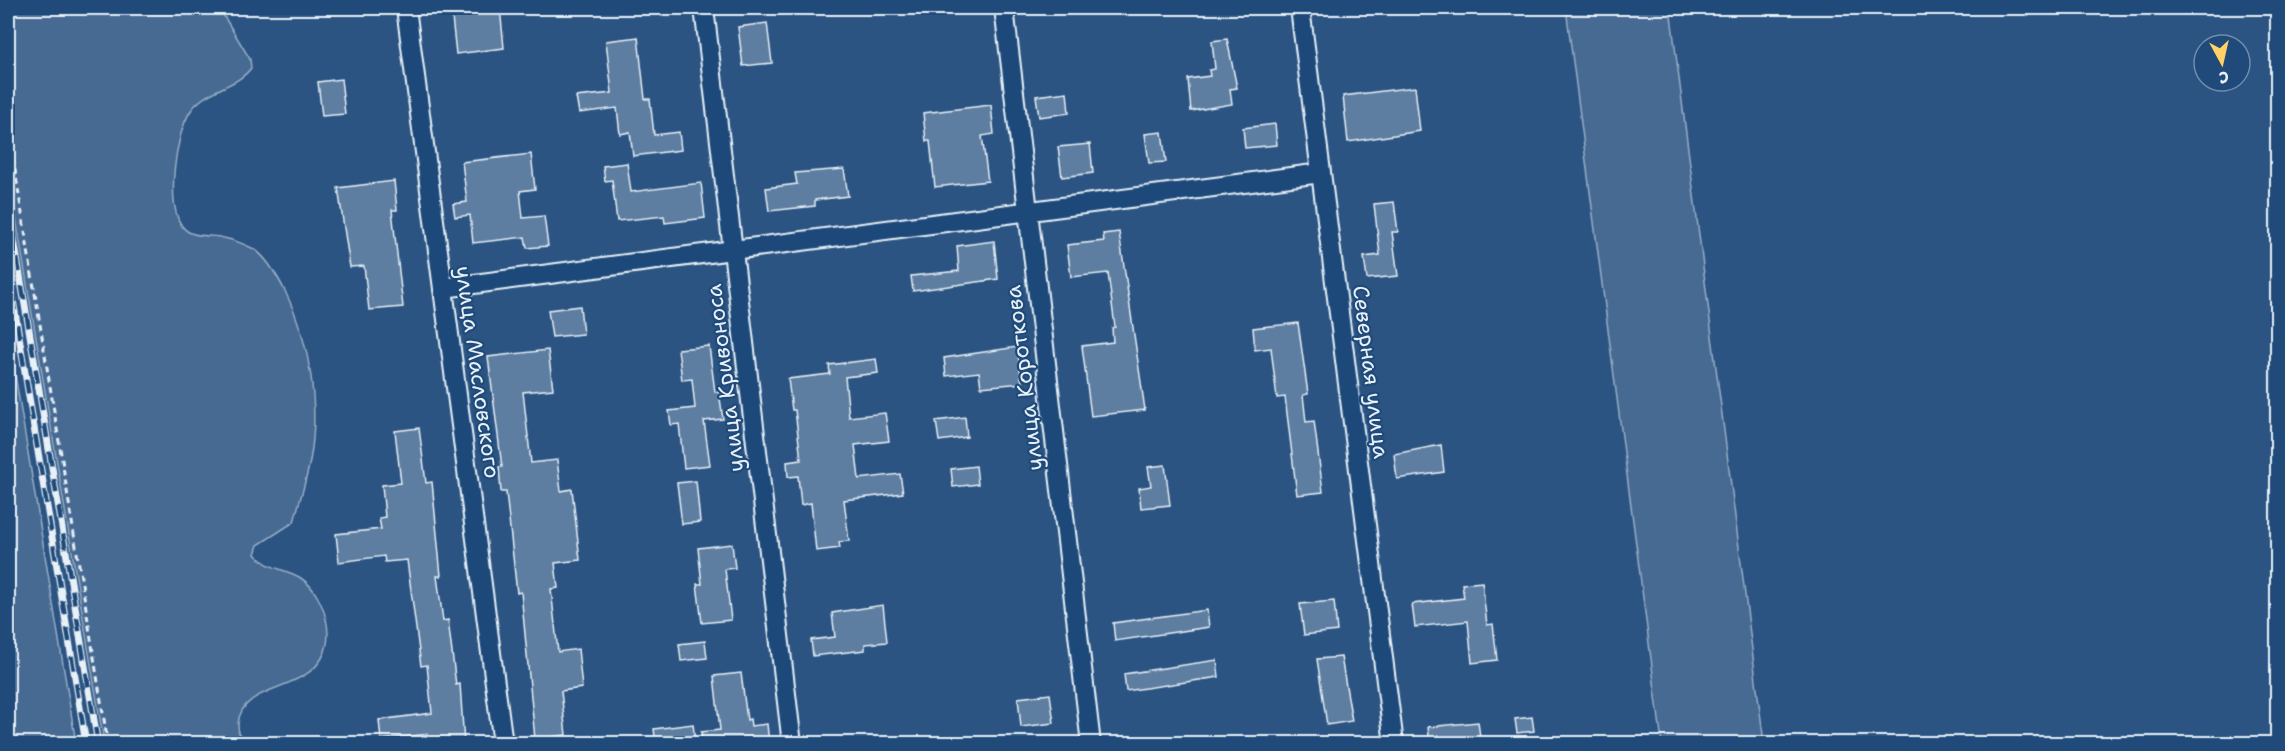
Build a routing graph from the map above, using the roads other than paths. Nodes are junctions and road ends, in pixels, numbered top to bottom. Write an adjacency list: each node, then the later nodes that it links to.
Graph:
1 (406, 8): 8 (street, улица Масловского)
2 (704, 8): 7 (street, улица Кривоноса)
3 (1004, 8): 6 (street, улица Короткова)
4 (1300, 8): 5 (street, Северная улица)
5 (1321, 172): 6 (street); 12 (street, Северная улица)
6 (1028, 210): 7 (street); 11 (street, улица Короткова)
7 (734, 251): 8 (street); 10 (street, улица Кривоноса)
8 (443, 288): 9 (street, улица Масловского)
9 (503, 744)
10 (792, 744)
11 (1091, 744)
12 (1394, 744)

